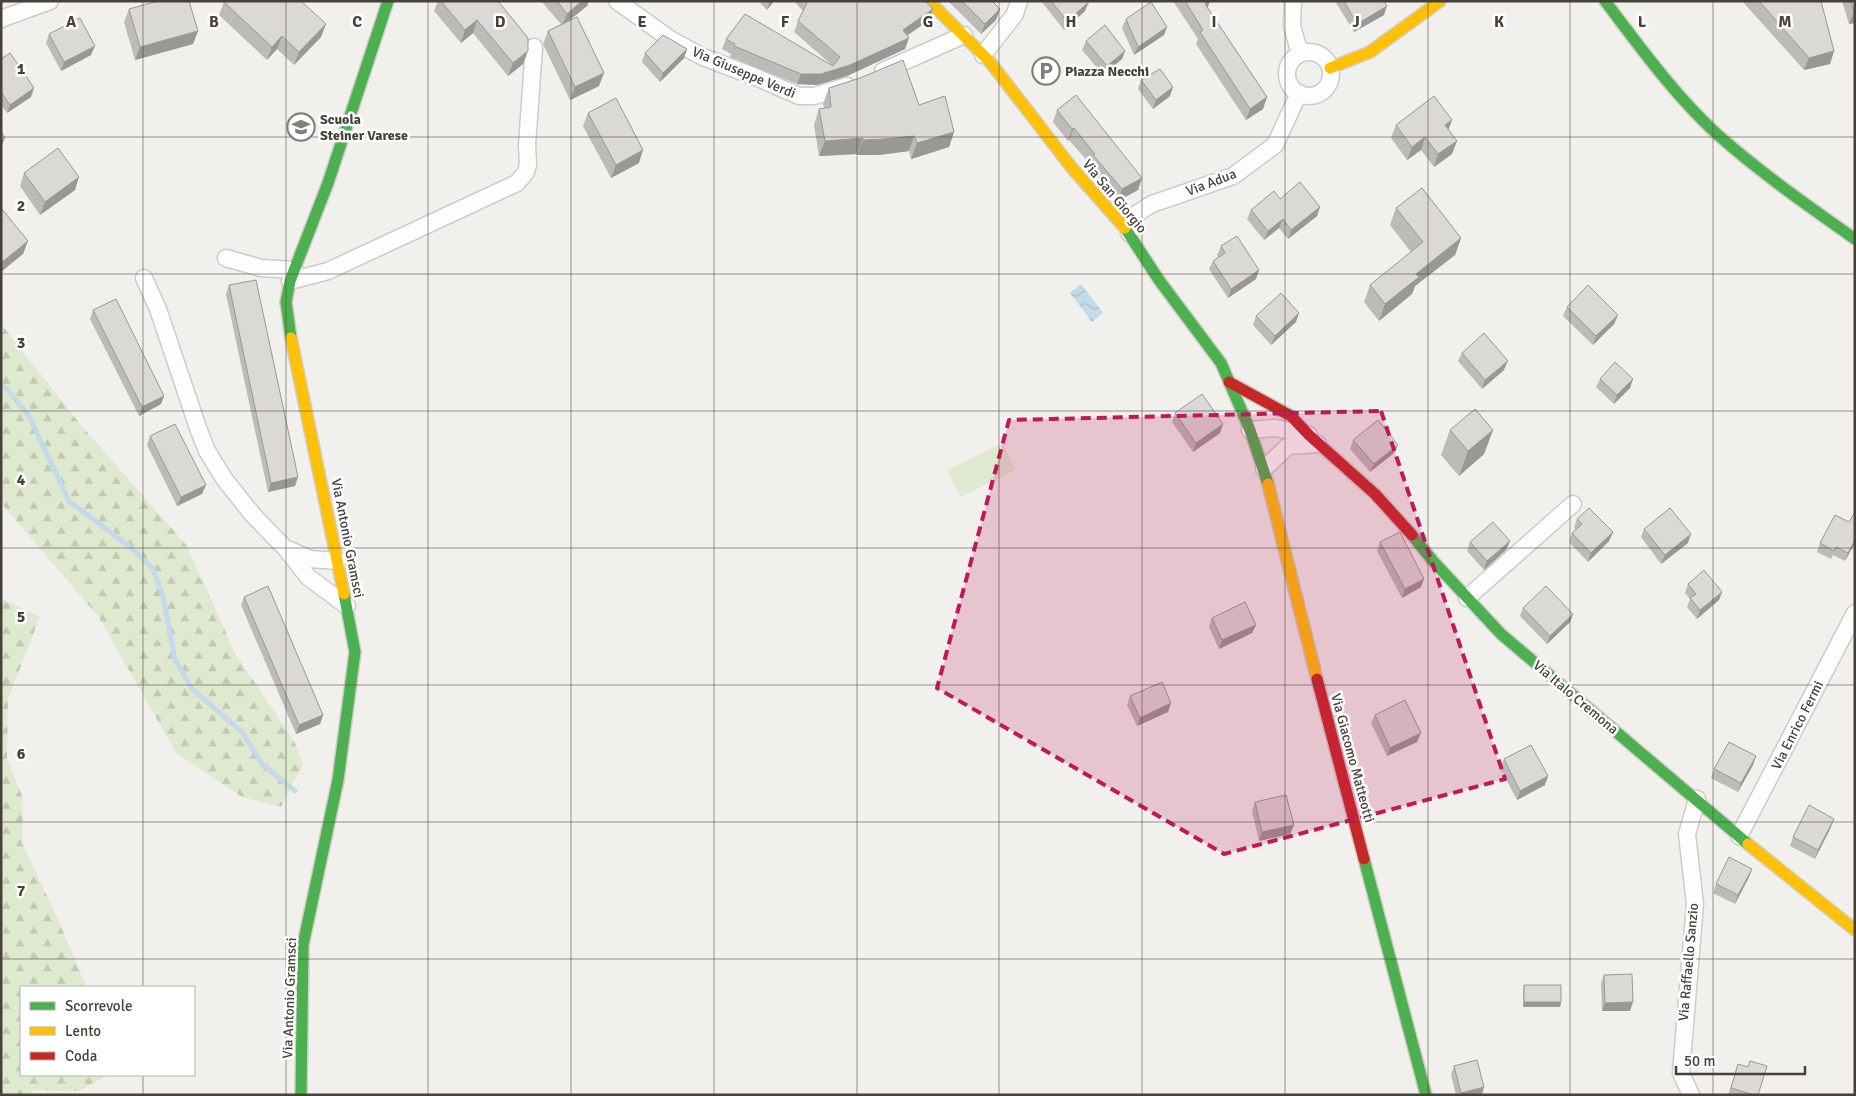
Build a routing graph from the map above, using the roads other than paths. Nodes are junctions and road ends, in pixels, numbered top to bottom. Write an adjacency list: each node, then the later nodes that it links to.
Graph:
1 (50, 1): 9 (street)
2 (388, 1): 19 (street, Via Antonio Gramsci)
3 (617, 1): 10 (street, Via Giuseppe Verdi)
4 (929, 1): 10 (street, Via San Giorgio)
5 (1019, 1): 13 (street)
6 (1293, 1): 12 (street)
7 (1440, 1): 14 (street)
8 (1606, 1): 17 (street)
9 (1, 19)
10 (964, 35): 13 (street, Via San Giorgio)
11 (534, 47): 19 (street)
12 (1300, 54): 14 (street); 15 (street)
13 (983, 55): 16 (street, Via San Giorgio)
14 (1330, 68): 15 (street)
15 (1299, 93): 16 (street, Via Adua)
16 (1129, 233): 21 (street, Via San Giorgio)
17 (1855, 239)
18 (226, 258): 19 (street)
19 (292, 275): 27 (street, Via Antonio Gramsci)
20 (144, 278): 26 (street)
21 (1229, 382): 22 (street, Via San Giorgio); 23 (street, Via Italo Cremona)
22 (1250, 430): 23 (street); 24 (street, Via Giacomo Matteotti)
23 (1313, 439): 24 (street); 28 (street, Via Italo Cremona)
24 (1264, 469): 35 (street, Via Giacomo Matteotti)
25 (1573, 504): 28 (street)
26 (286, 549): 27 (street); 29 (street)
27 (338, 561): 29 (street, Via Antonio Gramsci)
28 (1467, 598): 31 (street, Via Italo Cremona)
29 (346, 606): 34 (street, Via Antonio Gramsci)
30 (1855, 613): 32 (street, Via Enrico Fermi)
31 (1696, 799): 32 (street, Via Italo Cremona); 36 (street, Via Raffaello Sanzio)
32 (1739, 836): 33 (street, Via Italo Cremona)
33 (1855, 930)
34 (301, 1095)
35 (1426, 1095)
36 (1690, 1095)

